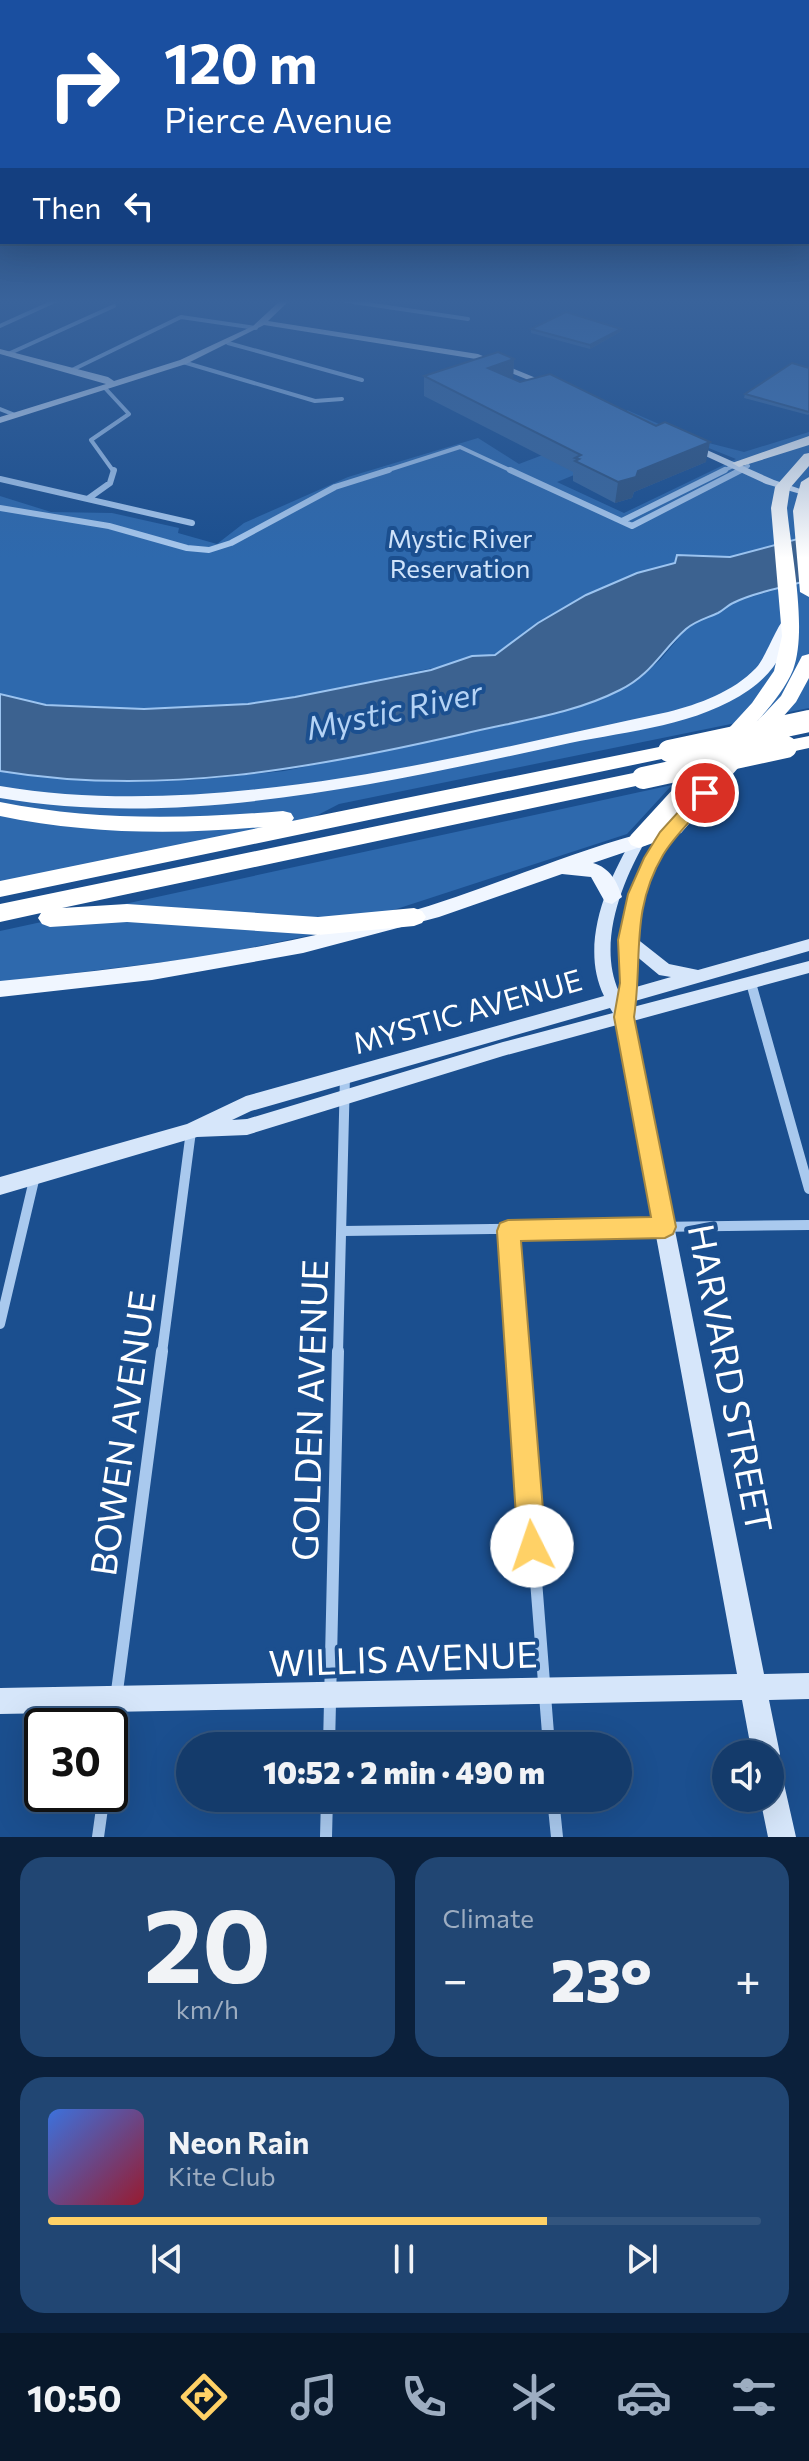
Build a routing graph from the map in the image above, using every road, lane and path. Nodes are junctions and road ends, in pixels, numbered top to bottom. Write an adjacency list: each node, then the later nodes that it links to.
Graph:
1 (108, 386): 17 (street)
2 (106, 387): 8 (main road)
3 (267, 387): 6 (street)
4 (551, 387): 5 (main road)
5 (564, 392)
6 (342, 399)
7 (0, 409): 8 (street)
8 (15, 415): 9 (main road)
9 (0, 420)
10 (672, 437): 13 (main road)
11 (809, 440): 13 (highway)
12 (809, 457): 15 (highway)
13 (741, 466): 15 (main road); 19 (street); 19 (street)
14 (0, 479): 17 (street)
15 (785, 483): 16 (main road); 22 (highway)
16 (807, 486): 21 (highway)
17 (88, 498): 20 (street)
18 (0, 508): 19 (street)
19 (622, 521)
20 (192, 523)
21 (809, 591)
22 (786, 597): 26 (main road); 30 (highway)
23 (809, 660): 29 (highway)
24 (809, 721): 28 (highway, bridge)
25 (809, 742): 34 (highway, bridge)
26 (0, 792)
27 (0, 809): 28 (highway)
28 (388, 810): 32 (highway)
29 (673, 828): 30 (highway); 37 (main road)
30 (639, 840): 31 (main road); 33 (main road)
31 (519, 880): 33 (main road); 35 (main road)
32 (0, 889)
33 (612, 897): 43 (main road)
34 (0, 913)
35 (414, 917): 36 (highway); 42 (main road)
36 (0, 926)
37 (627, 940): 40 (main road); 43 (main road)
38 (809, 945): 40 (main road, MYSTIC AVENUE)
39 (809, 967): 41 (main road, MYSTIC AVENUE)
40 (702, 974): 43 (main road, MYSTIC AVENUE)
41 (751, 983): 44 (main road, MYSTIC AVENUE); 50 (street)
42 (0, 989)
43 (621, 996): 44 (main road, HARVARD STREET); 45 (main road, MYSTIC AVENUE)
44 (624, 1017): 46 (main road, MYSTIC AVENUE); 52 (main road, HARVARD STREET)
45 (345, 1076): 46 (street, GOLDEN AVENUE); 47 (main road, MYSTIC AVENUE)
46 (345, 1097): 47 (main road, MYSTIC AVENUE); 53 (street, GOLDEN AVENUE)
47 (191, 1131): 48 (main road, MYSTIC AVENUE); 60 (street, BOWEN AVENUE)
48 (35, 1175): 49 (main road, MYSTIC AVENUE); 55 (street)
49 (0, 1186)
50 (809, 1189)
51 (809, 1225): 52 (street)
52 (665, 1227): 54 (street); 56 (main road, HARVARD STREET)
53 (343, 1231): 54 (street); 59 (street, GOLDEN AVENUE)
54 (508, 1231): 58 (street)
55 (0, 1324)
56 (752, 1685): 57 (main road, WILLIS AVENUE); 58 (main road, WILLIS AVENUE); 65 (main road, HARVARD STREET)
57 (809, 1686)
58 (543, 1688): 59 (main road, WILLIS AVENUE); 64 (street)
59 (331, 1697): 60 (main road, WILLIS AVENUE); 63 (street, GOLDEN AVENUE)
60 (116, 1698): 61 (main road, WILLIS AVENUE); 62 (street, BOWEN AVENUE)
61 (0, 1701)
62 (115, 1708)
63 (330, 1732)
64 (548, 1732)
65 (763, 1740)
66 (101, 1812): 70 (street)
67 (327, 1812): 71 (street)
68 (554, 1812): 72 (street)
69 (777, 1812): 73 (main road)
70 (98, 1837)
71 (326, 1837)
72 (557, 1837)
73 (782, 1837)

